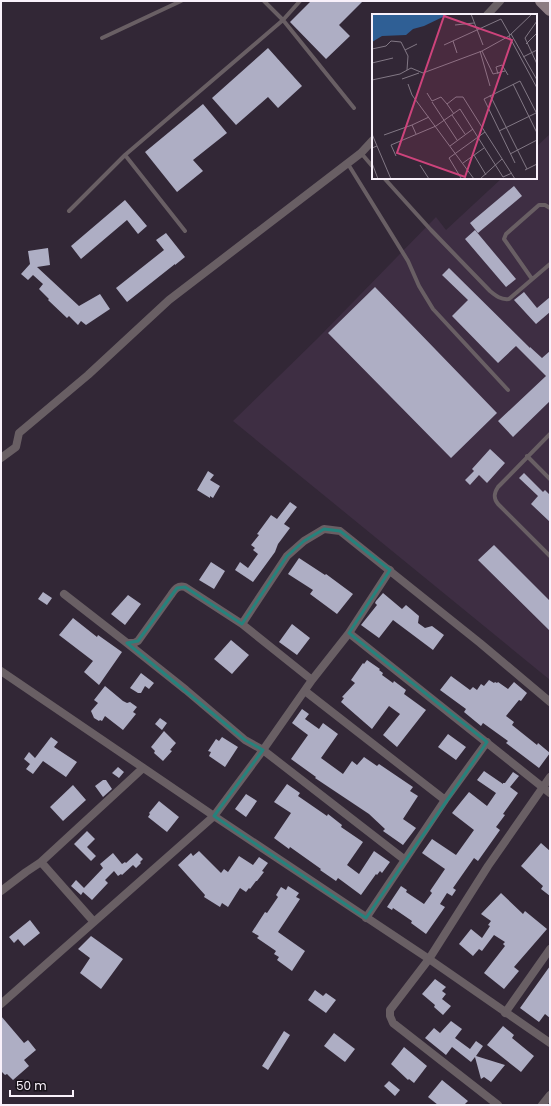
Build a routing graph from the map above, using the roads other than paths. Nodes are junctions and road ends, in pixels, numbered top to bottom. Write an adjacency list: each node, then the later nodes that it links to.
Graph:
1 (181, 1): 9 (lane)
2 (264, 1): 8 (lane)
3 (300, 1): 8 (lane)
4 (500, 1): 7 (street)
5 (540, 1): 6 (street)
6 (550, 10)
7 (488, 14)
8 (282, 20): 10 (lane); 13 (lane)
9 (102, 38)
10 (354, 108)
11 (372, 141): 12 (street)
12 (361, 153): 14 (street); 15 (lane)
13 (125, 155): 18 (lane); 19 (lane)
14 (347, 163): 22 (lane); 25 (street)
15 (372, 166)
16 (385, 179): 21 (lane)
17 (550, 208): 21 (lane)
18 (70, 211)
19 (185, 231)
20 (550, 264): 21 (lane)
21 (532, 279)
22 (508, 390)
23 (550, 434): 24 (lane)
24 (527, 456): 26 (lane); 27 (lane)
25 (1, 458)
26 (550, 479)
27 (550, 556)
28 (390, 570): 30 (street); 31 (street); 36 (street)
29 (64, 594): 32 (street)
30 (242, 624): 32 (street); 34 (street)
31 (349, 633): 34 (street); 37 (street)
32 (126, 643): 38 (street)
33 (1, 671): 39 (street)
34 (312, 680): 35 (street)
35 (305, 691): 38 (street); 43 (street)
36 (550, 702)
37 (487, 742): 41 (street); 43 (street)
38 (263, 750): 44 (street); 45 (street)
39 (143, 768): 44 (street); 46 (street)
40 (550, 777): 41 (street)
41 (543, 787): 42 (street); 51 (street)
42 (550, 793)
43 (445, 800): 45 (street)
44 (214, 816): 48 (street); 49 (street)
45 (405, 860): 48 (street)
46 (41, 862): 47 (street); 49 (street)
47 (1, 891)
48 (366, 918): 51 (street)
49 (94, 922): 52 (street)
50 (550, 949): 53 (street)
51 (430, 959): 53 (street); 56 (street)
52 (1, 1004)
53 (505, 1013): 54 (street)
54 (550, 1043)
55 (550, 1095): 57 (street)
56 (498, 1105)
57 (542, 1105)

